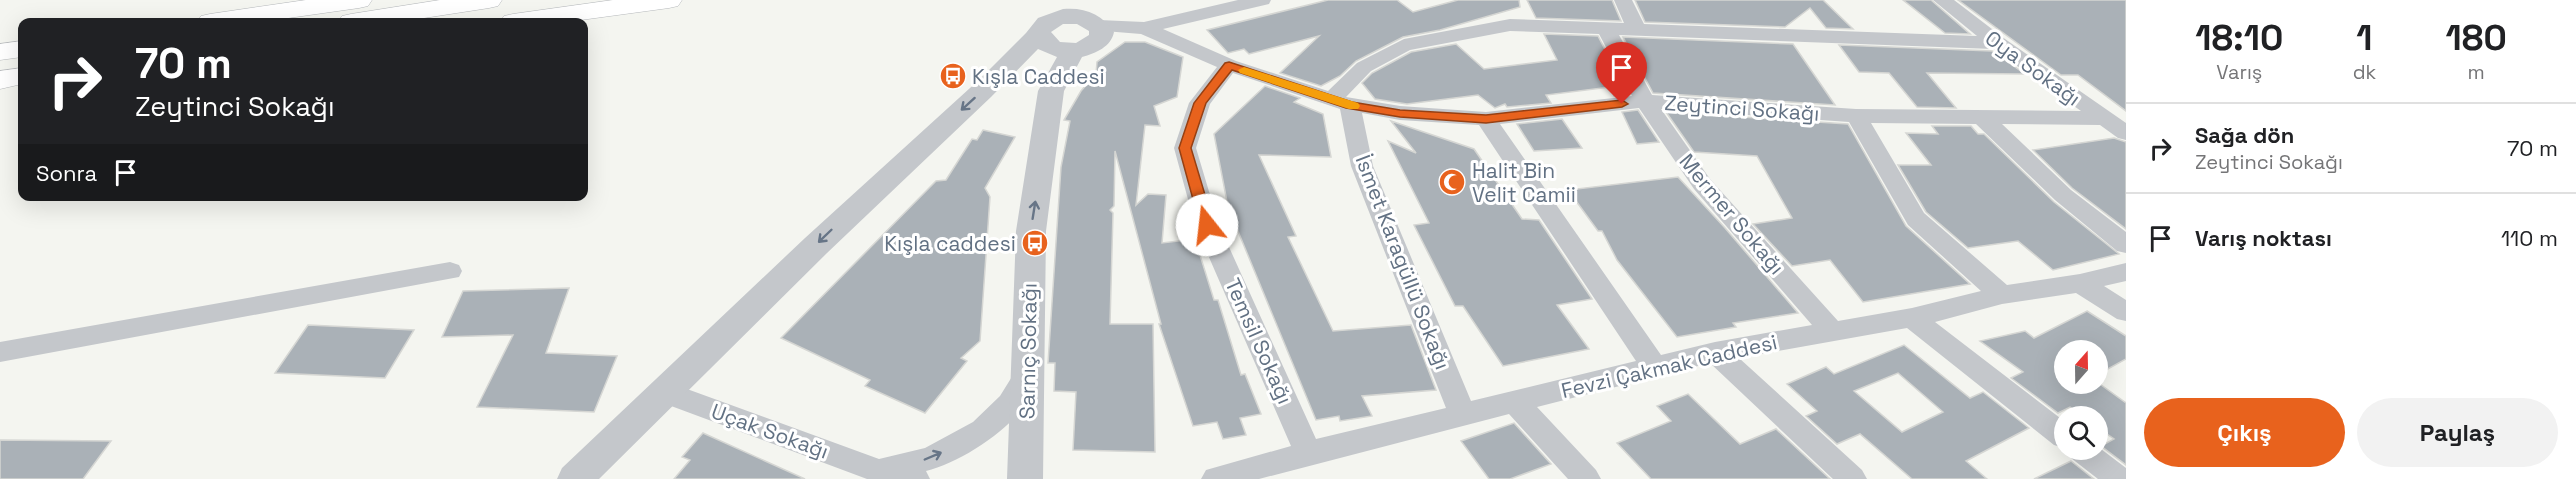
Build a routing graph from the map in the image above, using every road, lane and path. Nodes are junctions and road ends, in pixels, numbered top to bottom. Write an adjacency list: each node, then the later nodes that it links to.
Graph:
1 (330, 0): 10 (highway)
2 (359, 0): 10 (highway)
3 (489, 0): 12 (highway)
4 (669, 0): 13 (highway)
5 (1072, 0): 14 (street)
6 (1262, 0): 16 (street)
7 (1623, 0): 17 (street)
8 (1942, 0): 18 (street, Oya Sokağı)
9 (1097, 16): 14 (street); 16 (street); 20 (street)
10 (250, 17): 11 (highway)
11 (242, 18)
12 (376, 18)
13 (541, 18)
14 (1047, 26): 20 (street); 25 (street)
15 (1605, 27): 17 (street); 27 (street, Mermer Sokağı); 28 (street)
16 (1144, 28): 22 (street, Zeytinci Sokağı)
17 (1636, 29): 18 (street)
18 (1998, 43): 31 (street, Oya Sokağı)
19 (18, 50): 21 (highway)
20 (1073, 51): 26 (street, Sarnıç Sokağı)
21 (0, 52)
22 (1229, 65): 28 (street, Zeytinci Sokağı); 50 (street, Temsil Sokağı)
23 (18, 77): 24 (highway)
24 (0, 80)
25 (991, 84): 26 (street); 46 (street, one-way to 46)
26 (1051, 91): 45 (street, Sarnıç Sokağı, one-way to 26)
27 (1645, 101): 29 (street, Zeytinci Sokağı); 32 (street, Zeytinci Sokağı); 41 (street, Mermer Sokağı)
28 (1341, 102): 32 (street, Zeytinci Sokağı); 48 (street, İsmet Karagüllü Sokağı)
29 (1856, 116): 30 (street, Zeytinci Sokağı); 38 (street)
30 (1982, 117): 31 (street, Zeytinci Sokağı); 34 (street)
31 (2104, 118): 33 (street, Oya Sokağı)
32 (1486, 119): 44 (street)
33 (2126, 133)
34 (2126, 245)
35 (450, 271): 42 (street)
36 (2126, 272): 37 (street, Fevzi Çakmak Caddesi)
37 (2080, 283): 38 (street, Fevzi Çakmak Caddesi); 39 (street)
38 (2002, 295): 40 (street, Fevzi Çakmak Caddesi)
39 (2126, 312)
40 (1912, 318): 41 (street, Fevzi Çakmak Caddesi); 49 (street)
41 (1833, 332): 43 (street, Fevzi Çakmak Caddesi)
42 (0, 352)
43 (1715, 352): 44 (street, Fevzi Çakmak Caddesi); 58 (street)
44 (1654, 366): 47 (street, Fevzi Çakmak Caddesi)
45 (1028, 373): 52 (street, one-way to 45); 55 (street, Sarnıç Sokağı)
46 (665, 392): 52 (street, Uçak Sokağı); 53 (street)
47 (1515, 402): 48 (street, Fevzi Çakmak Caddesi); 57 (street)
48 (1463, 416): 50 (street, Fevzi Çakmak Caddesi)
49 (2054, 428)
50 (1308, 453): 56 (street, Fevzi Çakmak Caddesi)
51 (2094, 460): 59 (street)
52 (876, 470): 54 (street, Uçak Sokağı)
53 (575, 479)
54 (915, 479)
55 (1025, 479)
56 (1216, 479)
57 (1586, 479)
58 (1852, 479)
59 (2119, 479)

